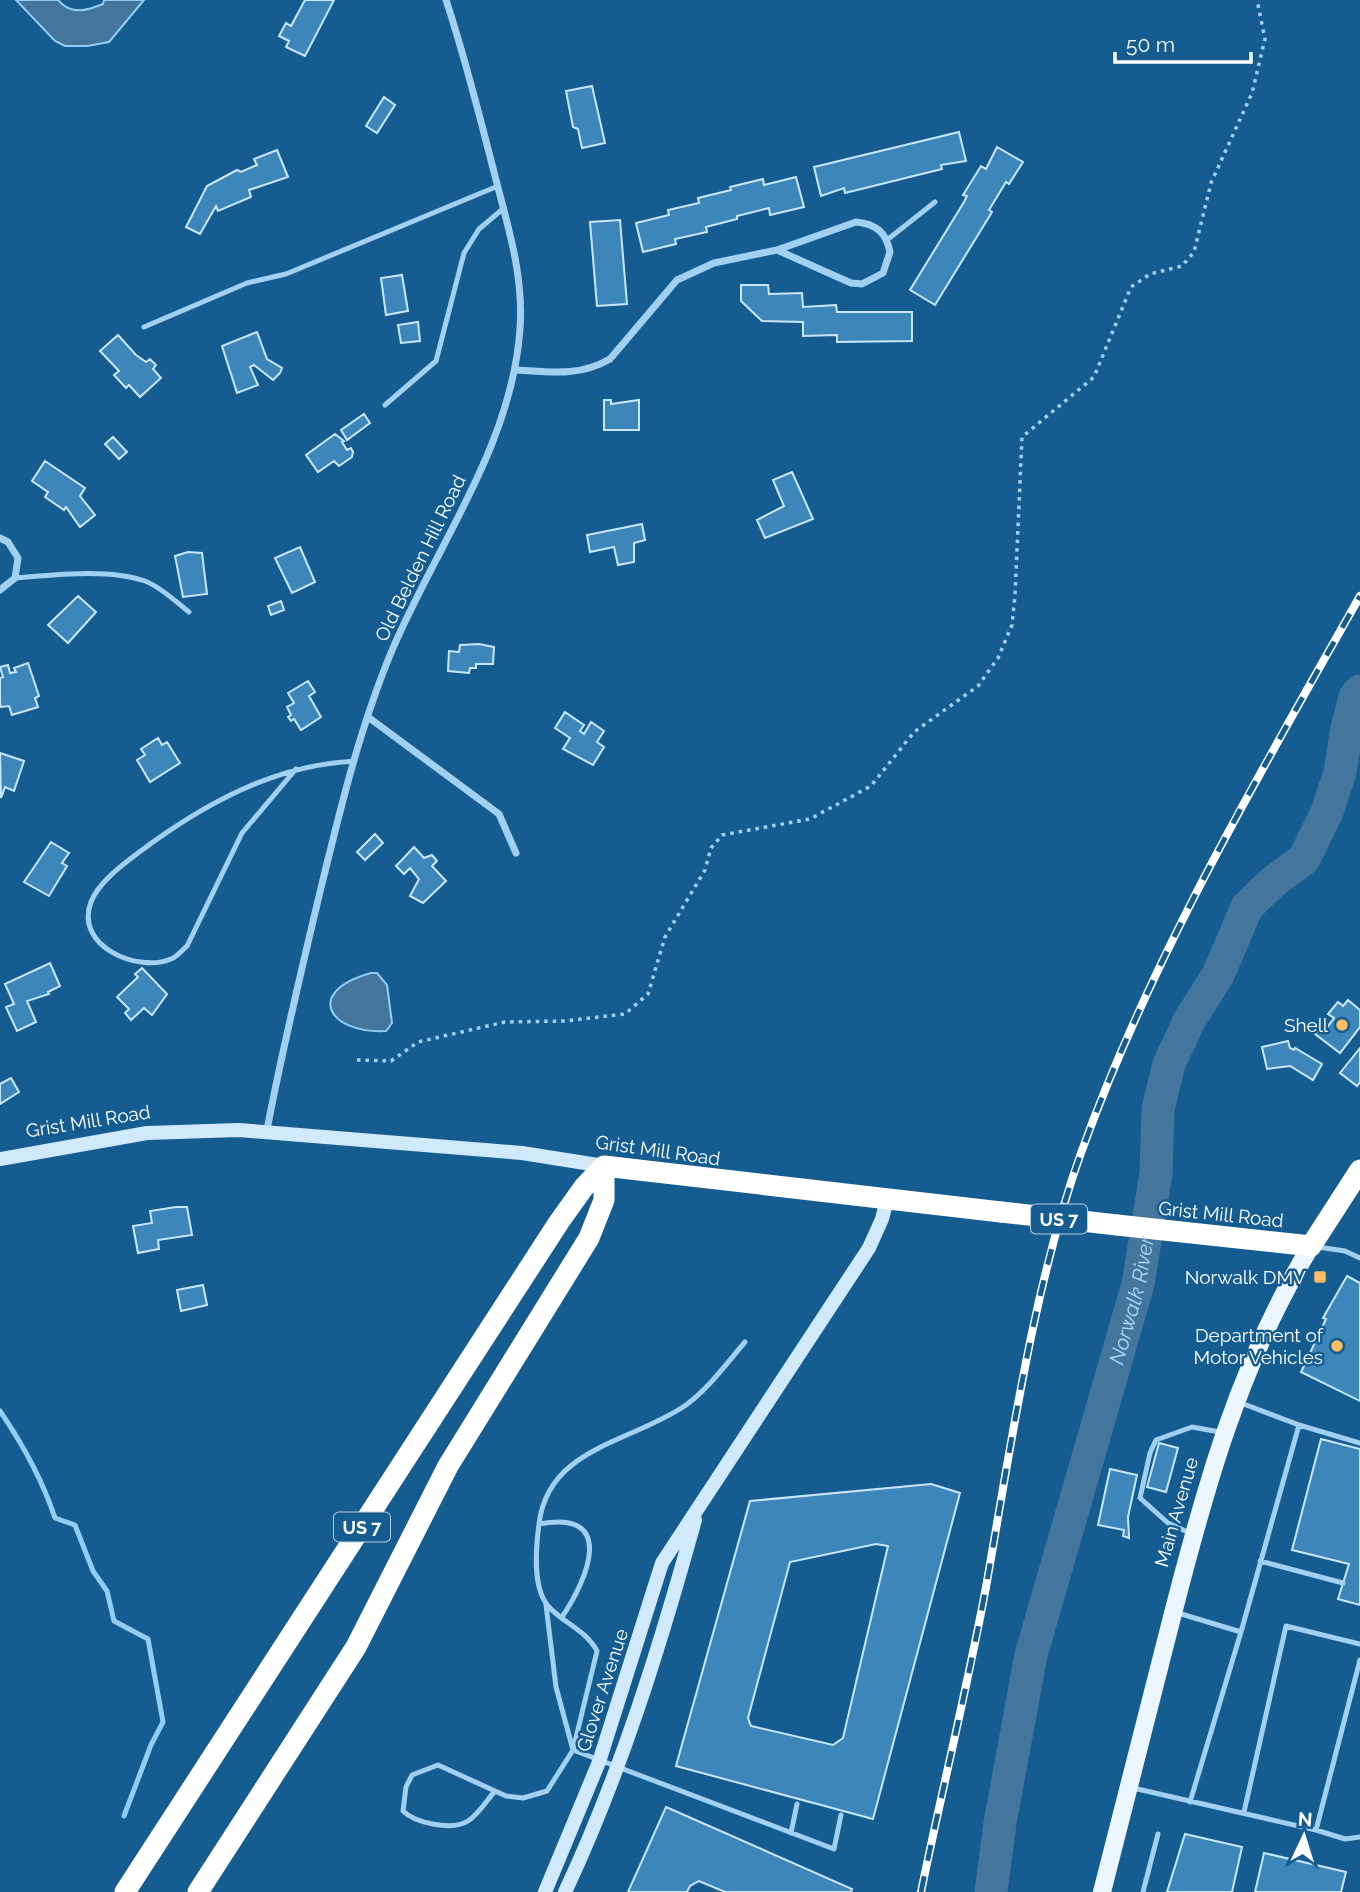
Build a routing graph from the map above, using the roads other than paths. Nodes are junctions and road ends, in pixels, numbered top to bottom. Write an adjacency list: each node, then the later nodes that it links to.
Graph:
1 (446, 0): 2 (street, Old Belden Hill Road)
2 (498, 186): 4 (street, Old Belden Hill Road); 7 (lane)
3 (934, 202): 5 (lane)
4 (504, 208): 8 (street, Old Belden Hill Road); 9 (lane)
5 (887, 240): 6 (street); 6 (street)
6 (777, 250): 8 (street)
7 (144, 327)
8 (516, 370): 14 (street, Old Belden Hill Road)
9 (385, 405)
10 (0, 538): 11 (street)
11 (15, 578): 12 (street); 13 (lane)
12 (0, 590)
13 (189, 612)
14 (368, 717): 15 (street, Old Belden Hill Road); 17 (street)
15 (355, 761): 16 (lane); 18 (street, Old Belden Hill Road)
16 (296, 769): 16 (lane)
17 (516, 853)
18 (267, 1130): 19 (street, Grist Mill Road); 20 (street, Grist Mill Road)
19 (0, 1159)
20 (604, 1166): 22 (highway, Grist Mill Road / US 7); 54 (highway, US 7); 55 (highway, US 7)
21 (1360, 1170): 23 (highway, Main Avenue)
22 (887, 1199): 23 (highway, Grist Mill Road / US 7, bridge); 30 (street, Glover Avenue)
23 (1311, 1246): 24 (lane); 26 (main road, Main Avenue)
24 (1360, 1258)
25 (745, 1342): 31 (lane)
26 (1235, 1401): 27 (lane); 28 (main road, Main Avenue)
27 (1299, 1425): 29 (lane); 33 (lane)
28 (1223, 1432): 32 (main road, Main Avenue); 32 (lane)
29 (1360, 1443)
30 (700, 1502): 42 (street, Glover Avenue); 43 (street, Glover Avenue)
31 (539, 1524): 35 (lane); 37 (lane)
32 (1194, 1534): 36 (main road, Main Avenue)
33 (1260, 1561): 34 (lane); 38 (lane)
34 (1343, 1583)
35 (546, 1605): 37 (lane); 41 (lane)
36 (1173, 1611): 38 (lane); 44 (main road, Main Avenue)
37 (562, 1617): 41 (lane)
38 (1241, 1632): 46 (lane)
39 (1360, 1644): 48 (lane)
40 (1360, 1660): 50 (lane)
41 (573, 1750): 42 (lane); 45 (lane)
42 (599, 1762): 43 (lane); 56 (street, Glover Avenue)
43 (617, 1769): 51 (lane); 57 (street, Glover Avenue)
44 (1128, 1787): 46 (lane); 58 (main road, Main Avenue)
45 (495, 1791): 45 (lane)
46 (1190, 1802): 48 (lane)
47 (797, 1804): 51 (lane)
48 (1244, 1812): 50 (lane)
49 (841, 1815): 51 (lane)
50 (1316, 1830): 53 (lane)
51 (791, 1833)
52 (1158, 1834): 59 (lane)
53 (1360, 1837)
54 (125, 1892)
55 (198, 1892)
56 (545, 1892)
57 (565, 1892)
58 (1102, 1892)
59 (1143, 1892)

